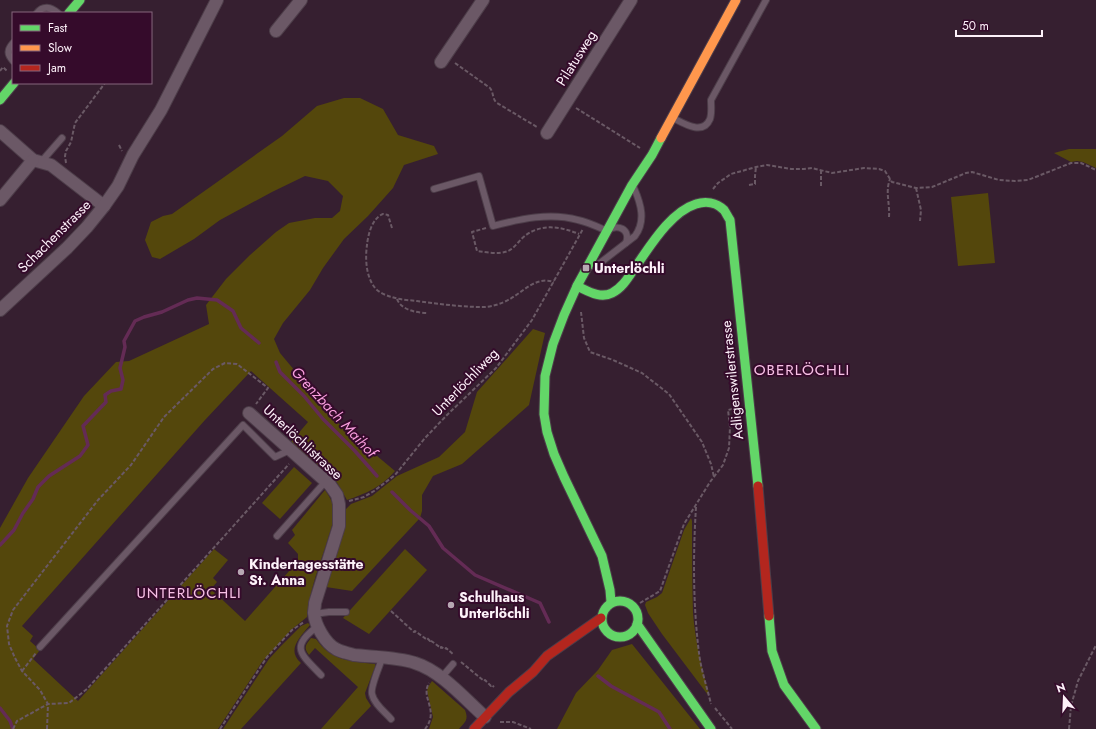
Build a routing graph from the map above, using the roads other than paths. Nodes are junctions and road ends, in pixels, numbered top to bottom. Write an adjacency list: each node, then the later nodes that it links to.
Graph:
1 (80, 0): 10 (main road)
2 (217, 0): 25 (street)
3 (301, 0): 11 (street)
4 (484, 0): 13 (street)
5 (631, 0): 19 (street, Pilatusweg)
6 (736, 0): 17 (main road)
7 (766, 0): 17 (lane)
8 (38, 12): 9 (lane)
9 (57, 12)
10 (70, 12)
11 (276, 30)
12 (12, 44): 14 (lane)
13 (443, 59)
14 (12, 60)
15 (13, 84): 16 (main road)
16 (0, 100)
17 (672, 118): 22 (main road)
18 (0, 131): 21 (street, Schachenstrasse)
19 (547, 133)
20 (62, 138): 21 (lane)
21 (37, 161): 24 (street); 25 (street, Schachenstrasse)
22 (632, 185): 26 (main road); 27 (lane)
23 (434, 188): 26 (lane)
24 (0, 200)
25 (104, 206): 30 (street, Schachenstrasse)
26 (607, 231): 27 (lane); 28 (main road)
27 (626, 243): 28 (lane)
28 (586, 268): 29 (main road)
29 (577, 286): 35 (main road); 58 (main road, Adligenswilerstrasse)
30 (0, 310)
31 (249, 413): 32 (street, Unterlöchlistrasse)
32 (293, 453): 33 (street, Unterlöchlistrasse); 46 (lane)
33 (326, 481): 34 (lane); 39 (street, Unterlöchlistrasse)
34 (277, 536)
35 (602, 556): 36 (main road); 37 (main road)
36 (615, 572)
37 (611, 602): 40 (main road); 41 (main road)
38 (346, 612): 39 (lane)
39 (314, 614): 42 (street, Unterlöchlistrasse)
40 (601, 618): 43 (main road); 49 (main road)
41 (637, 624): 43 (main road); 57 (main road)
42 (318, 626): 47 (street, Unterlöchlistrasse); 50 (lane)
43 (629, 634): 44 (main road)
44 (637, 643)
45 (576, 646): 49 (main road)
46 (40, 647)
47 (382, 658): 51 (street, Unterlöchlistrasse); 54 (lane)
48 (453, 664): 51 (lane)
49 (533, 672): 53 (main road)
50 (321, 675)
51 (437, 678): 53 (street, Unterlöchlistrasse)
52 (680, 701): 56 (main road)
53 (485, 717): 55 (main road)
54 (391, 719)
55 (474, 729)
56 (707, 729)
57 (711, 729)
58 (816, 729)

